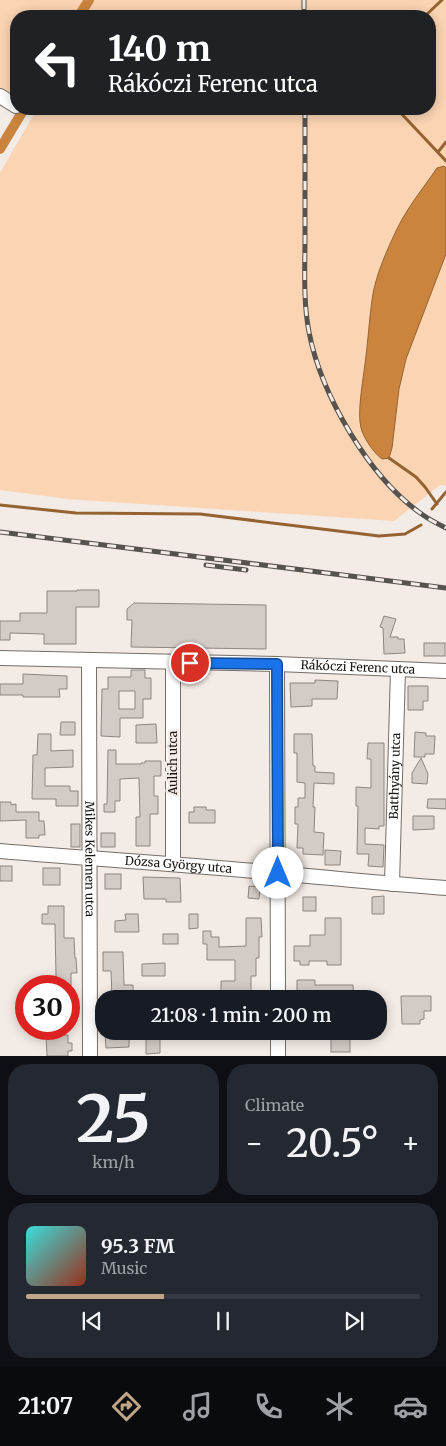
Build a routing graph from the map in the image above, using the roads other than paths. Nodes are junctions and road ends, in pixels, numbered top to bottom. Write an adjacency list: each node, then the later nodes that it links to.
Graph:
1 (0, 658): 2 (street, Rákóczi Ferenc utca)
2 (89, 661): 3 (street, Rákóczi Ferenc utca); 8 (street, Mikes Kelemen utca)
3 (172, 663): 4 (street, Rákóczi Ferenc utca); 9 (street, Aulich utca)
4 (277, 664): 5 (street, Rákóczi Ferenc utca); 10 (street)
5 (398, 669): 6 (street, Rákóczi Ferenc utca); 11 (street, Batthyány utca)
6 (446, 671)
7 (0, 851): 8 (street, Dózsa György utca)
8 (89, 858): 9 (street, Dózsa György utca); 15 (street, Mikes Kelemen utca)
9 (173, 864): 10 (street, Dózsa György utca)
10 (278, 873): 11 (street, Dózsa György utca); 13 (street)
11 (392, 884): 12 (street, Dózsa György utca)
12 (446, 888)
13 (278, 990)
14 (278, 1040): 16 (street)
15 (90, 1056)
16 (278, 1056)

